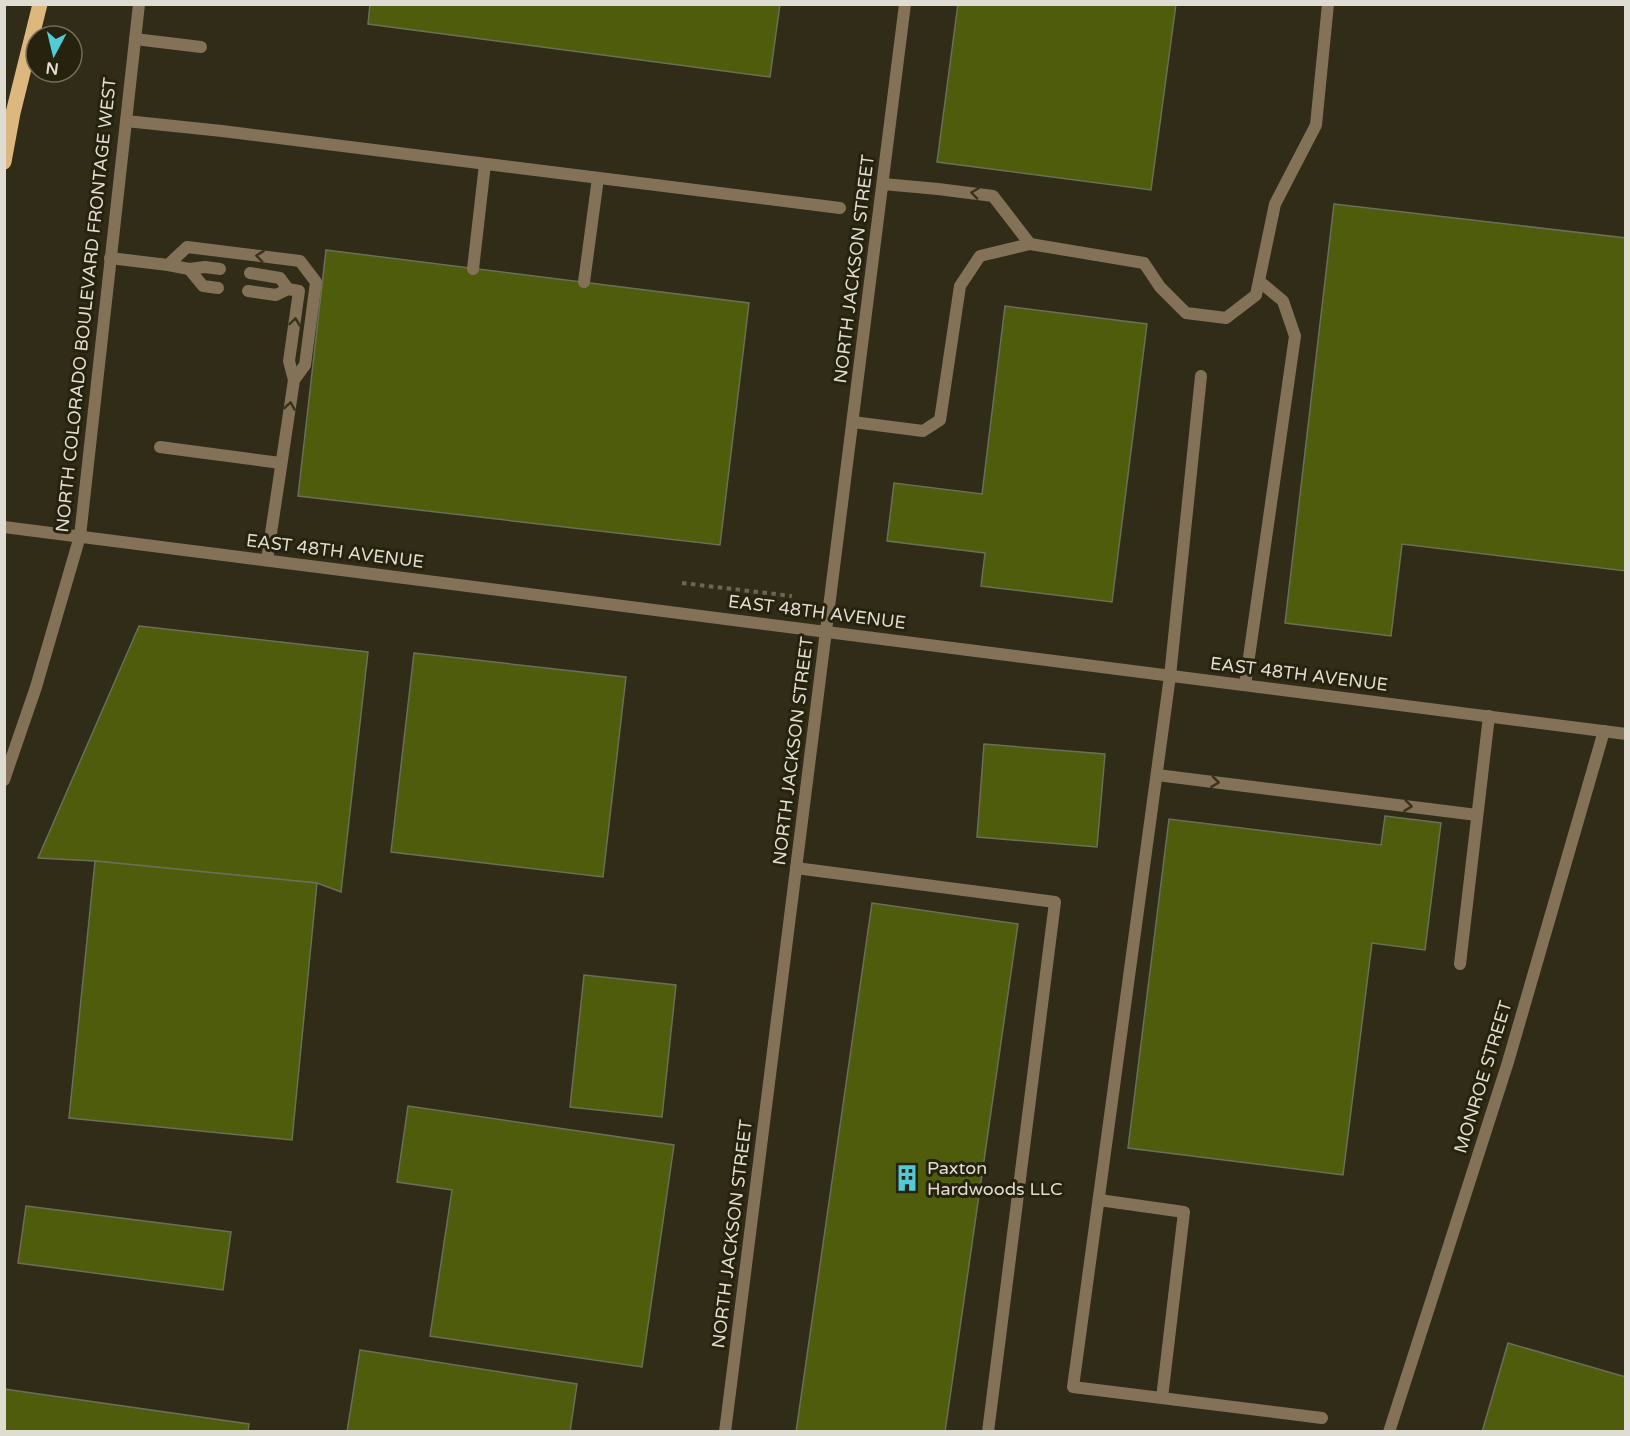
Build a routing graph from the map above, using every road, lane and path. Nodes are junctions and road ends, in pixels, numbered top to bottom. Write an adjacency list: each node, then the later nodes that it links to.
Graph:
1 (40, 4): 8 (main road)
2 (139, 4): 5 (street, NORTH COLORADO BOULEVARD FRONTAGE WEST)
3 (905, 4): 11 (street, NORTH JACKSON STREET)
4 (1328, 4): 20 (street)
5 (135, 39): 6 (street); 7 (street, NORTH COLORADO BOULEVARD FRONTAGE WEST)
6 (201, 47)
7 (126, 122): 9 (street); 14 (street, NORTH COLORADO BOULEVARD FRONTAGE WEST)
8 (4, 162)
9 (485, 164): 10 (street); 18 (street)
10 (598, 178): 12 (street); 21 (street)
11 (882, 184): 13 (street, one-way to 11); 27 (street, NORTH JACKSON STREET)
12 (840, 208)
13 (1030, 244): 20 (street); 27 (street)
14 (110, 258): 15 (street); 31 (street, NORTH COLORADO BOULEVARD FRONTAGE WEST)
15 (168, 264): 16 (street); 26 (street, one-way to 15)
16 (189, 269): 17 (street); 22 (street)
17 (220, 269)
18 (473, 269)
19 (250, 273): 23 (street)
20 (1259, 280): 37 (street)
21 (584, 282)
22 (218, 288)
23 (288, 289): 24 (street); 26 (street, one-way to 23)
24 (248, 291)
25 (1201, 376): 36 (street)
26 (294, 380): 29 (street, one-way to 26)
27 (853, 422): 35 (street, NORTH JACKSON STREET)
28 (160, 447): 29 (street)
29 (280, 463): 32 (street)
30 (4, 527): 31 (street, EAST 48TH AVENUE)
31 (80, 536): 32 (street, EAST 48TH AVENUE); 42 (street, NORTH COLORADO BOULEVARD FRONTAGE WEST)
32 (267, 560): 35 (street, EAST 48TH AVENUE)
33 (682, 583): 34 (path)
34 (792, 596)
35 (826, 632): 36 (street, EAST 48TH AVENUE); 44 (street, NORTH JACKSON STREET)
36 (1170, 676): 37 (street, EAST 48TH AVENUE); 41 (street)
37 (1245, 685): 38 (street, EAST 48TH AVENUE)
38 (1489, 716): 39 (street, EAST 48TH AVENUE); 43 (street)
39 (1604, 731): 40 (street, EAST 48TH AVENUE); 51 (street, MONROE STREET)
40 (1626, 734)
41 (1157, 775): 43 (street, one-way to 43); 46 (street)
42 (4, 780)
43 (1477, 814): 45 (street)
44 (796, 868): 49 (street, NORTH JACKSON STREET); 50 (street)
45 (1460, 964)
46 (1099, 1200): 47 (street); 47 (street)
47 (1162, 1398): 48 (street)
48 (1323, 1418)
49 (725, 1431)
50 (988, 1431)
51 (1389, 1431)

